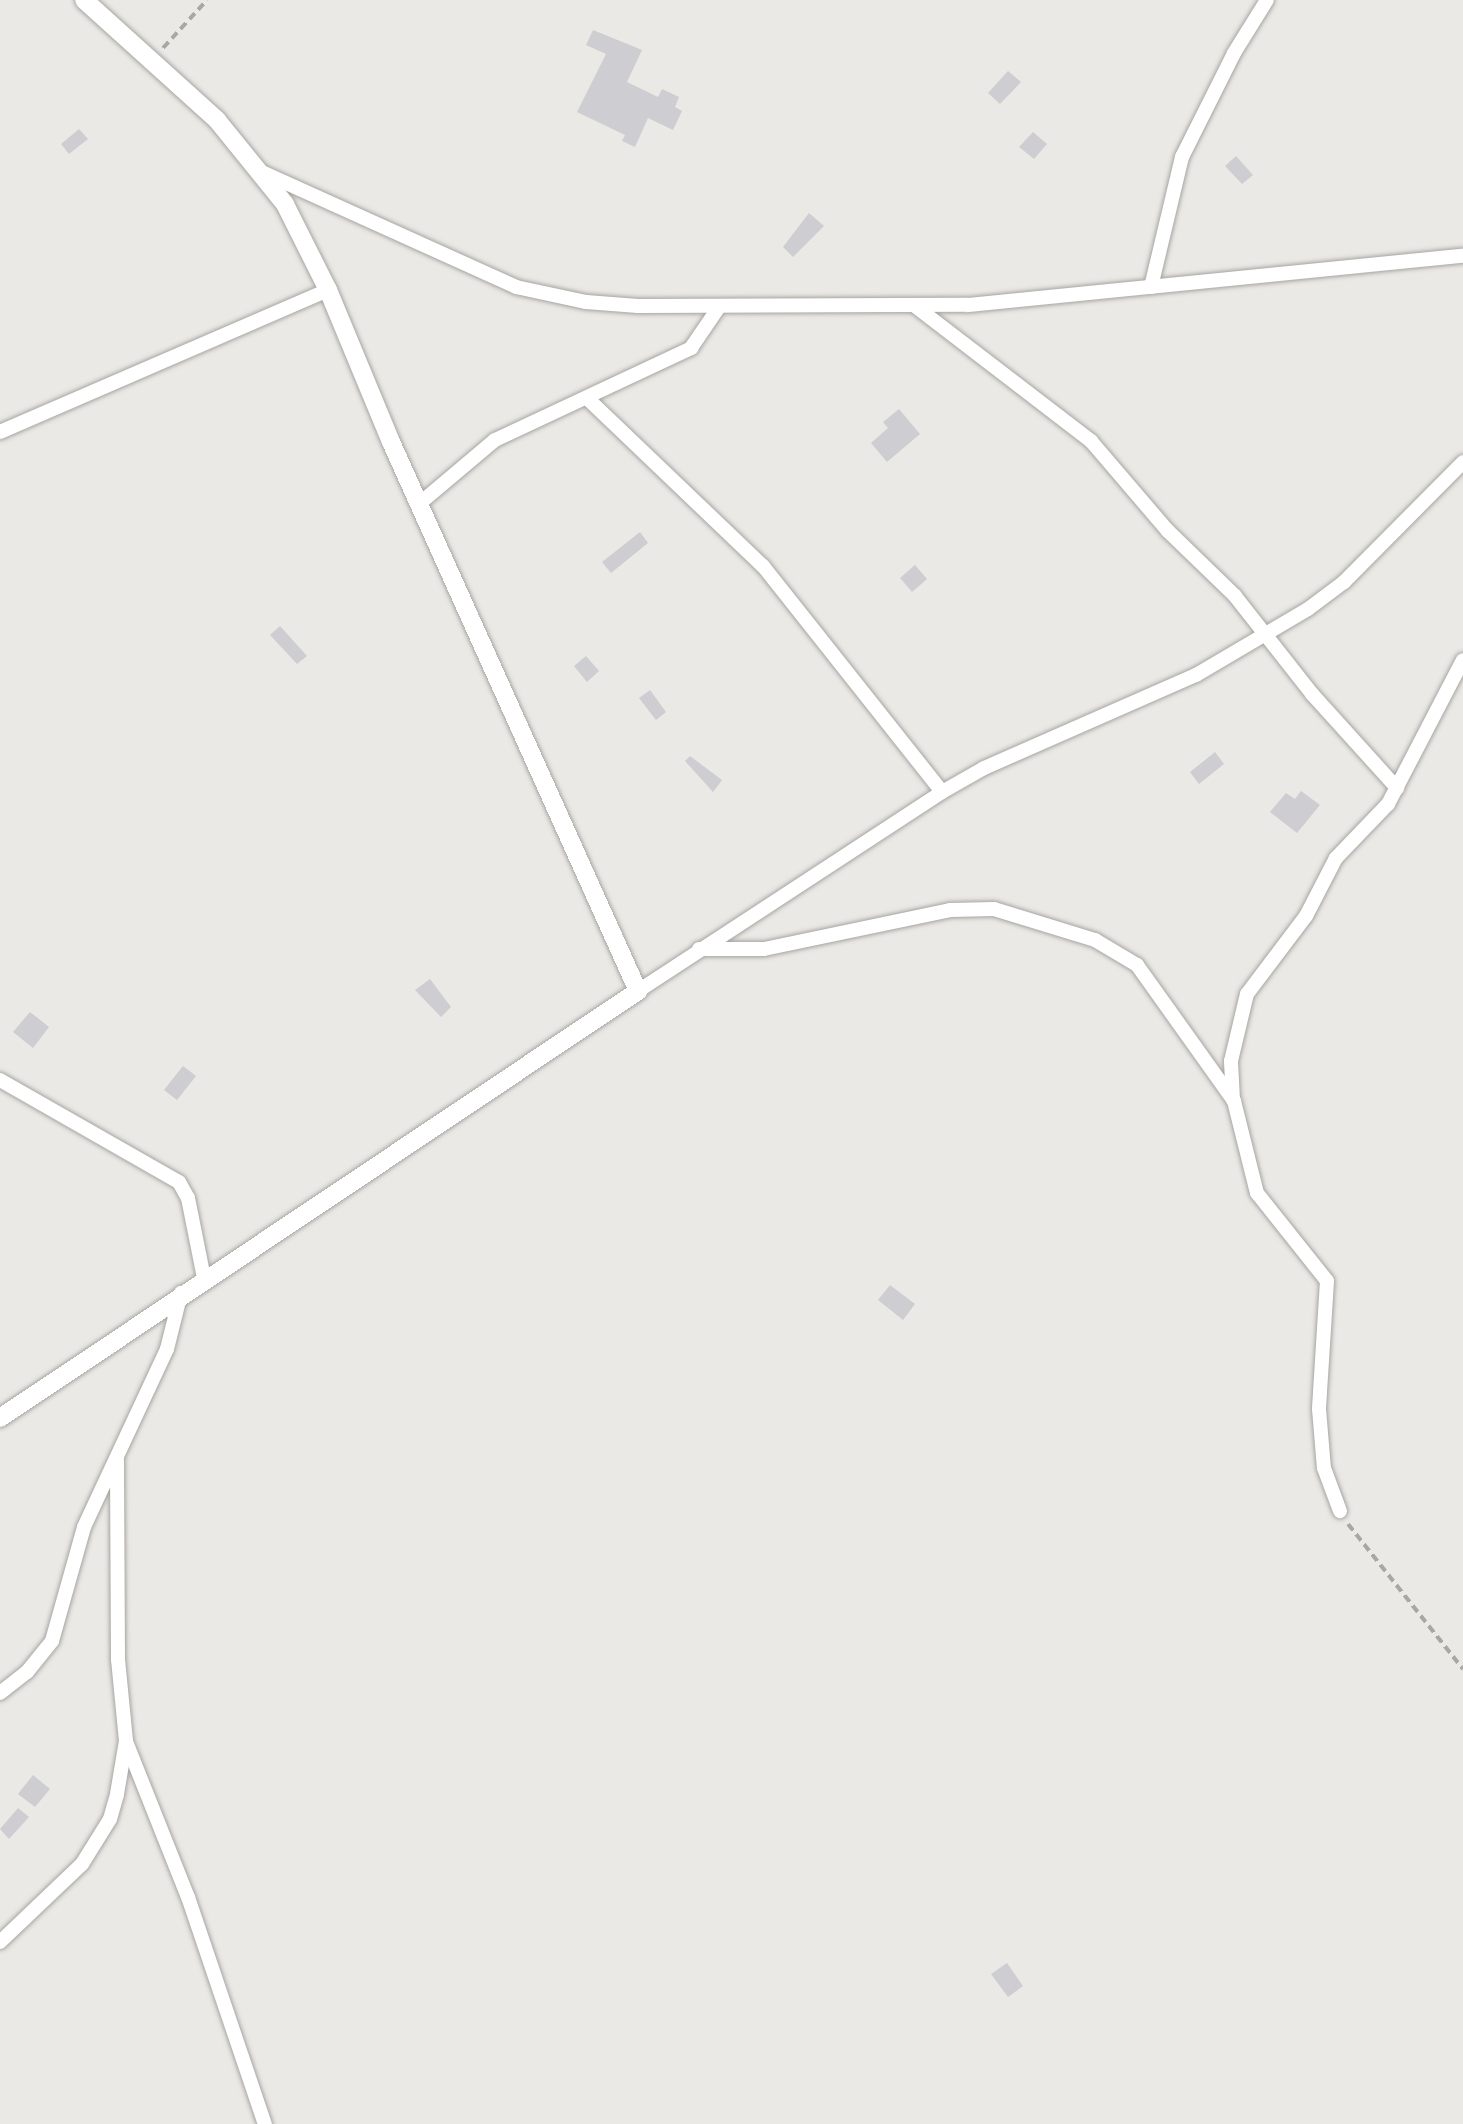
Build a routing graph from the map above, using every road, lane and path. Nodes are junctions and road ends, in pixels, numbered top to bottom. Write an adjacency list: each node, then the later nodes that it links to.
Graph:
1 (84, 0): 4 (street)
2 (207, 0): 4 (path)
3 (1267, 0): 7 (street)
4 (153, 60): 5 (street)
5 (264, 173): 8 (street); 10 (street)
6 (1463, 256): 7 (street)
7 (1151, 287): 9 (street)
8 (328, 290): 12 (street); 14 (street)
9 (915, 306): 10 (street); 15 (street)
10 (718, 307): 11 (street)
11 (590, 400): 14 (street); 18 (street)
12 (0, 432)
13 (1463, 462): 15 (street)
14 (419, 504): 20 (street)
15 (1264, 634): 17 (street); 18 (street)
16 (1463, 660): 17 (street)
17 (1397, 788): 22 (street)
18 (942, 792): 19 (street)
19 (699, 950): 20 (street); 22 (street)
20 (638, 991): 23 (street)
21 (0, 1080): 23 (street)
22 (1234, 1101): 27 (street)
23 (204, 1278): 24 (street)
24 (181, 1293): 25 (street); 26 (street)
25 (0, 1418)
26 (116, 1458): 29 (street); 30 (street)
27 (1340, 1511): 28 (path)
28 (1463, 1669)
29 (0, 1693)
30 (126, 1741): 31 (street); 32 (street)
31 (0, 1942)
32 (265, 2124)

